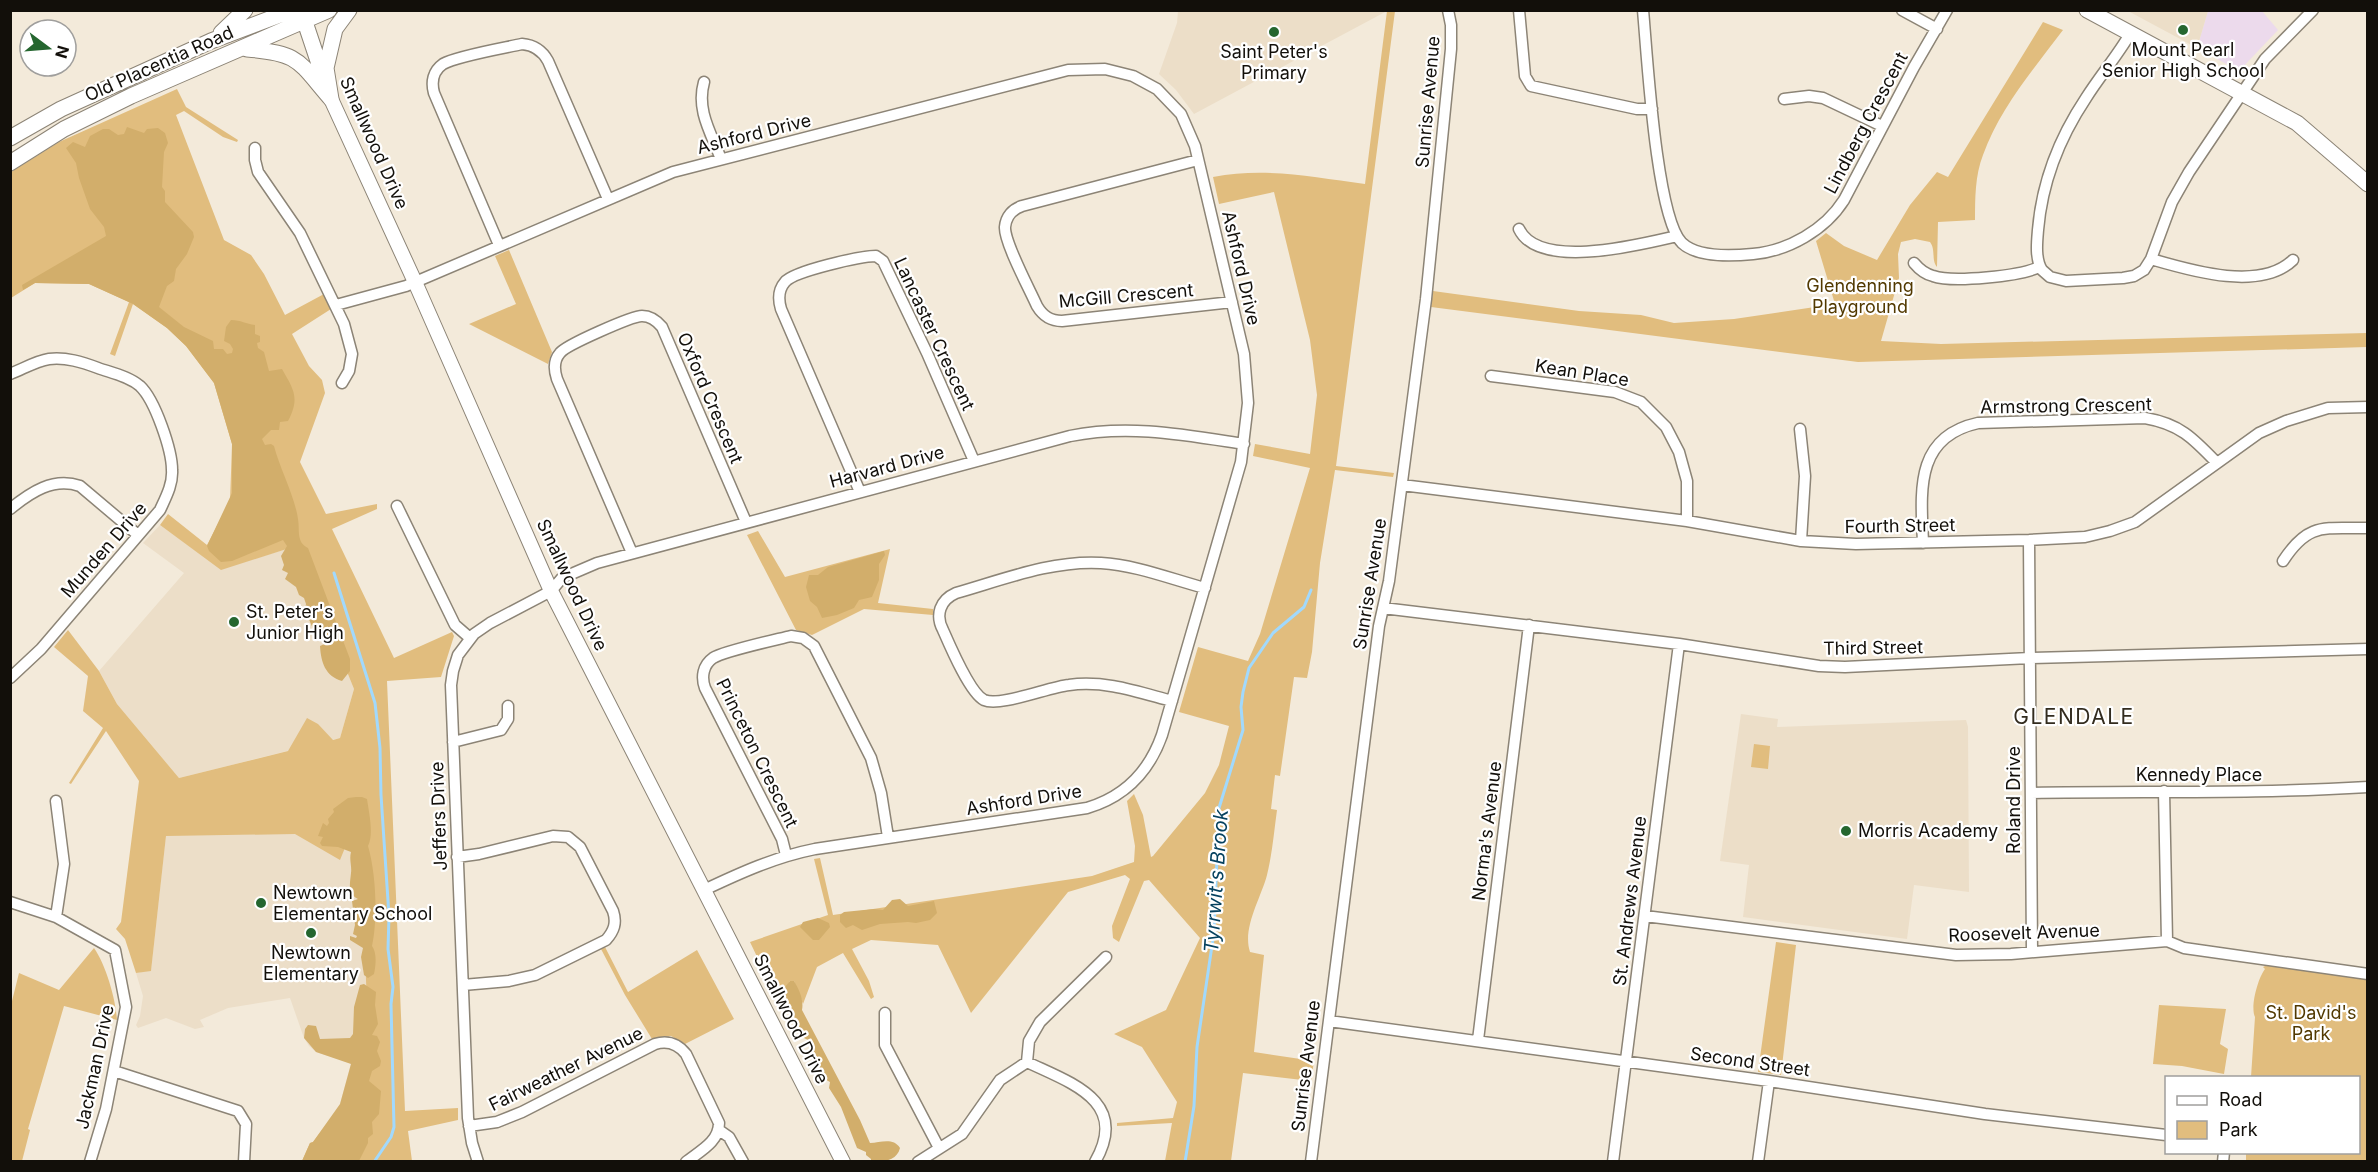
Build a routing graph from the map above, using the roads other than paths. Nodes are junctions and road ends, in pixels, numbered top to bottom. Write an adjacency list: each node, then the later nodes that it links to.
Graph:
1 (245, 10): 15 (main road)
2 (292, 10): 15 (main road, Old Placentia Road)
3 (329, 10): 12 (main road, Old Placentia Road)
4 (349, 10): 19 (main road)
5 (1448, 10): 48 (street, Sunrise Avenue)
6 (1519, 10): 21 (street)
7 (1643, 10): 21 (street)
8 (1902, 10): 13 (street)
9 (1947, 10): 13 (street, Lindberg Crescent)
10 (2087, 10): 14 (main road)
11 (2313, 10): 18 (street)
12 (303, 16): 16 (main road, Old Placentia Road); 19 (main road, Smallwood Drive)
13 (1937, 29): 22 (street, Lindberg Crescent)
14 (2130, 34): 18 (main road); 36 (street)
15 (212, 41): 23 (main road, Old Placentia Road)
16 (244, 48): 19 (main road); 27 (main road, Old Placentia Road)
17 (704, 82): 25 (street)
18 (2242, 93): 28 (main road); 33 (street)
19 (331, 99): 37 (street, Smallwood Drive)
20 (1784, 99): 22 (street)
21 (1652, 109): 31 (street)
22 (1882, 126): 31 (street, Lindberg Crescent)
23 (10, 138)
24 (255, 148): 39 (street)
25 (721, 159): 26 (street, Ashford Drive); 29 (street, Ashford Drive)
26 (1198, 160): 38 (street, Ashford Drive); 38 (street, McGill Crescent)
27 (10, 164)
28 (2367, 184)
29 (608, 199): 32 (street, Ashford Drive); 32 (street)
30 (1519, 229): 31 (street)
31 (1677, 236)
32 (500, 245): 37 (street, Ashford Drive)
33 (2151, 259): 34 (street); 36 (street)
34 (2293, 260)
35 (1914, 262): 36 (street)
36 (2039, 267)
37 (415, 282): 39 (street, Ashford Drive); 62 (street, Smallwood Drive)
38 (1232, 302): 45 (street, Ashford Drive)
39 (336, 305): 42 (street)
40 (10, 374): 55 (street, Munden Drive)
41 (1491, 376): 52 (street, Kean Place)
42 (342, 383)
43 (2367, 407): 47 (street, Fourth Street)
44 (1800, 429): 57 (street)
45 (1244, 444): 46 (street, Harvard Drive); 61 (street, Ashford Drive)
46 (974, 461): 49 (street, Harvard Drive); 49 (street, Lancaster Crescent)
47 (2217, 463): 56 (street, Fourth Street); 58 (street, Armstrong Crescent)
48 (1402, 485): 52 (street, Fourth Street); 63 (street, Sunrise Avenue)
49 (860, 492): 53 (street, Harvard Drive)
50 (397, 506): 65 (street)
51 (10, 509): 55 (street)
52 (1687, 521): 57 (street, Fourth Street)
53 (746, 522): 59 (street, Harvard Drive); 59 (street, Oxford Crescent)
54 (2367, 528): 60 (street)
55 (138, 535): 69 (street, Munden Drive)
56 (2029, 540): 58 (street, Fourth Street); 68 (street, Roland Drive)
57 (1801, 541): 58 (street, Fourth Street)
58 (1923, 543)
59 (632, 553): 62 (street, Harvard Drive)
60 (2283, 561)
61 (1205, 588): 70 (street, Ashford Drive); 70 (street)
62 (551, 591): 65 (street, Jeffers Drive); 80 (street, Smallwood Drive)
63 (1383, 608): 64 (street, Third Street); 90 (street, Sunrise Avenue)
64 (1528, 625): 66 (street, Third Street); 91 (street, Norma's Avenue)
65 (470, 638): 72 (street, Jeffers Drive)
66 (1679, 644): 68 (street, Third Street); 82 (street, St. Andrews Avenue)
67 (2367, 649): 68 (street, Third Street)
68 (2030, 658): 75 (street, Roland Drive)
69 (10, 678)
70 (1172, 701): 77 (street, Ashford Drive)
71 (508, 706): 72 (street)
72 (453, 742): 79 (street, Jeffers Drive)
73 (2367, 787): 74 (street, Kennedy Place)
74 (2164, 790): 75 (street, Kennedy Place); 84 (street)
75 (2031, 793): 85 (street, Roland Drive)
76 (56, 801): 83 (street)
77 (888, 837): 78 (street, Ashford Drive); 78 (street, Princeton Crescent)
78 (786, 855): 80 (street, Ashford Drive)
79 (457, 857): 88 (street, Jeffers Drive); 88 (street)
80 (704, 890): 105 (street, Smallwood Drive)
81 (10, 902): 83 (street, Jackman Drive)
82 (1645, 916): 85 (street, Roosevelt Avenue); 92 (street, St. Andrews Avenue)
83 (56, 917): 94 (street, Jackman Drive)
84 (2167, 941): 85 (street, Roosevelt Avenue); 87 (street, Roosevelt Avenue)
85 (2032, 952)
86 (1106, 957): 93 (street)
87 (2367, 974)
88 (463, 985): 96 (street, Jeffers Drive)
89 (885, 1013): 99 (street)
90 (1329, 1021): 91 (street, Second Street); 108 (street, Sunrise Avenue)
91 (1478, 1040): 92 (street, Second Street)
92 (1626, 1061): 95 (street, Second Street); 109 (street, St. Andrews Avenue)
93 (1027, 1062): 99 (street); 107 (street)
94 (114, 1071): 100 (street, Jackman Drive); 101 (street)
95 (1769, 1080): 98 (street, Second Street); 110 (street)
96 (469, 1126): 97 (street, Fairweather Avenue); 102 (street, Jeffers Drive)
97 (719, 1130): 103 (street); 104 (street)
98 (2165, 1135)
99 (939, 1148): 106 (street)
100 (90, 1161)
101 (244, 1161)
102 (478, 1161)
103 (686, 1161)
104 (743, 1161)
105 (843, 1161)
106 (918, 1161)
107 (1095, 1161)
108 (1311, 1161)
109 (1613, 1161)
110 (1758, 1161)

